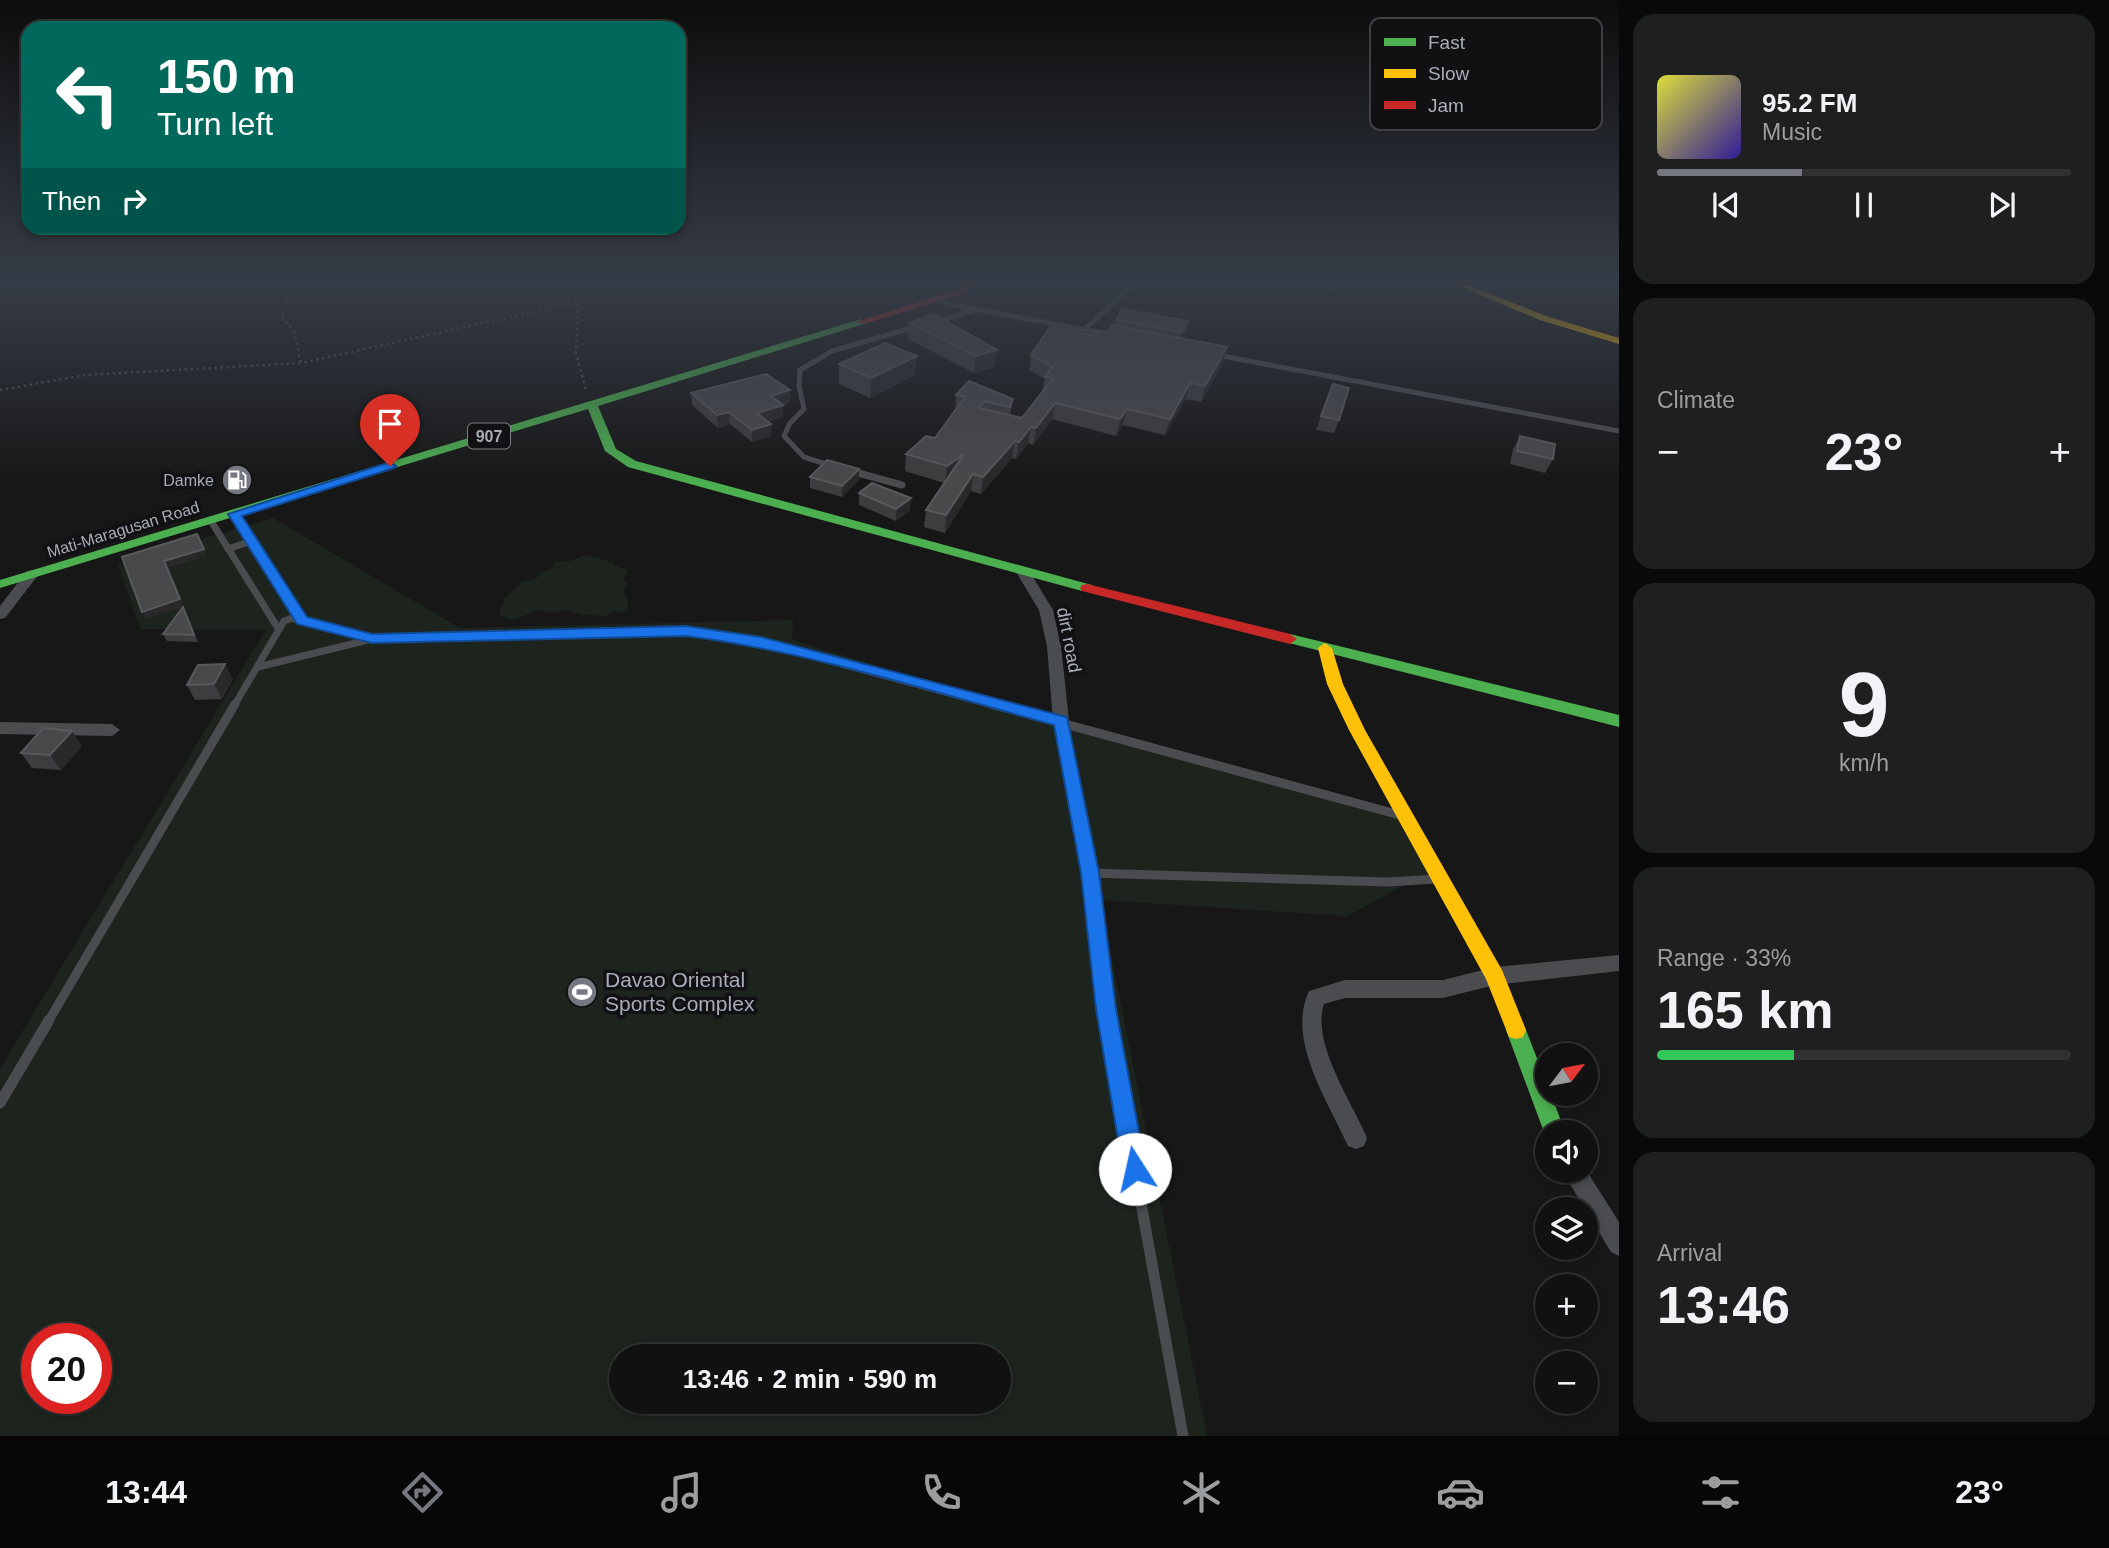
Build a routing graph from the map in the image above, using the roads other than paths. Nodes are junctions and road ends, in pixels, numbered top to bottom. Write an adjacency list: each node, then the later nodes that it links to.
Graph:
1 (770, 350): 4 (street, Mati-Maragusan Road / 907)
2 (839, 350): 6 (lane)
3 (1207, 353): 5 (lane)
4 (592, 405): 7 (street, Mati-Maragusan Road / 907); 11 (street)
5 (1619, 431)
6 (902, 485)
7 (238, 520): 8 (street, Mati-Maragusan Road / 907); 9 (lane)
8 (215, 527): 10 (lane); 12 (street, Mati-Maragusan Road / 907)
9 (251, 541): 10 (lane); 15 (lane)
10 (228, 549): 16 (lane)
11 (1023, 572): 18 (street); 20 (street, dirt road)
12 (32, 574): 13 (street, Mati-Maragusan Road / 907); 14 (street)
13 (0, 584)
14 (0, 615)
15 (302, 621): 16 (lane); 17 (lane)
16 (279, 630): 19 (lane)
17 (372, 639): 19 (lane); 20 (lane)
18 (1325, 648): 21 (street); 24 (street)
19 (258, 667): 29 (lane)
20 (1061, 721): 24 (lane); 25 (lane)
21 (1619, 721)
22 (0, 728): 23 (street)
23 (112, 730)
24 (1405, 817): 26 (street)
25 (1090, 873): 26 (lane); 34 (lane)
26 (1440, 879): 28 (street)
27 (1619, 963): 28 (street)
28 (1495, 976): 30 (street); 31 (street)
29 (0, 1103)
30 (1549, 1120)
31 (1356, 1138)
32 (1581, 1183): 33 (street)
33 (1619, 1244)
34 (1183, 1436)

